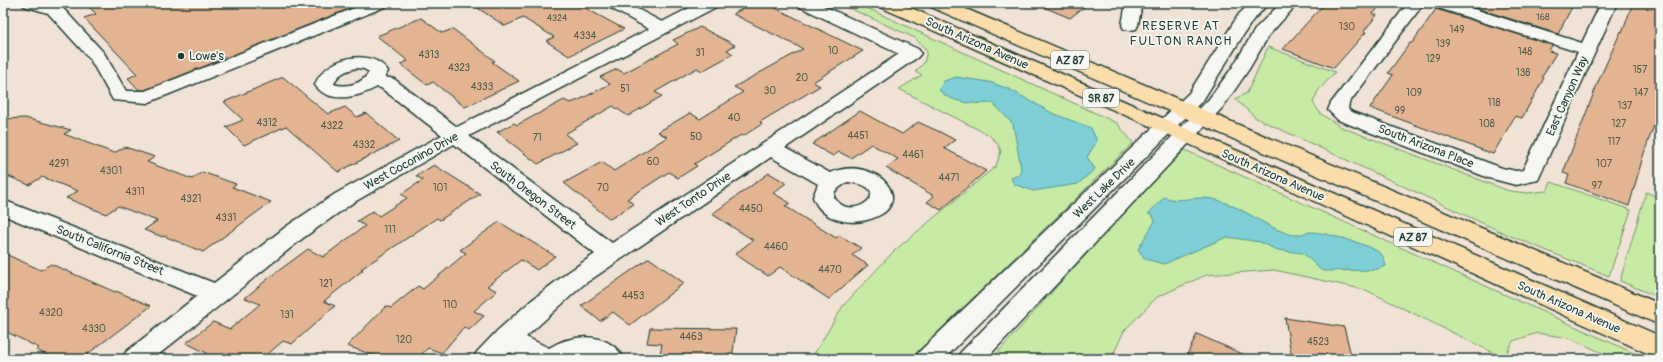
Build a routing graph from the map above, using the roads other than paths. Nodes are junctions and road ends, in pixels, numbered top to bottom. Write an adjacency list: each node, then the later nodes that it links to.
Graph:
1 (30, 3): 14 (street)
2 (381, 3): 14 (street)
3 (613, 3): 16 (street)
4 (712, 3): 16 (street, West Coconino Drive)
5 (804, 3): 23 (street, West Tonto Drive)
6 (886, 3): 18 (main road, South Arizona Avenue / AZ 87)
7 (936, 3): 20 (main road, South Arizona Avenue / AZ 87)
8 (1134, 3): 15 (street)
9 (1261, 3): 20 (street, West Lake Drive)
10 (1290, 3): 20 (street, West Lake Drive)
11 (1416, 3): 24 (street, South Arizona Place)
12 (1438, 3): 17 (street)
13 (1609, 3): 17 (street, East Canyon Way)
14 (60, 6)
15 (1130, 25)
16 (662, 29): 22 (street, West Coconino Drive)
17 (1588, 50): 24 (street, East Canyon Way)
18 (1037, 69): 21 (main road, South Arizona Avenue / SR 87)
19 (374, 81): 22 (street, South Oregon Street)
20 (1193, 113): 21 (street, West Lake Drive); 29 (main road, South Arizona Avenue / AZ 87)
21 (1176, 131): 31 (main road, South Arizona Avenue / AZ 87); 37 (street, West Lake Drive); 38 (street, West Lake Drive)
22 (455, 135): 27 (street, South Oregon Street); 28 (street, West Coconino Drive)
23 (770, 148): 25 (street); 27 (street, West Tonto Drive)
24 (1516, 178)
25 (830, 182)
26 (3, 207): 28 (street, South California Street)
27 (610, 254): 30 (street, West Tonto Drive)
28 (216, 294): 32 (street, West Coconino Drive)
29 (1660, 314)
30 (506, 338): 33 (street, West Tonto Drive); 34 (street)
31 (1660, 348)
32 (135, 359)
33 (486, 359)
34 (547, 359)
35 (554, 359): 36 (street)
36 (611, 359)
37 (928, 359)
38 (970, 359)

